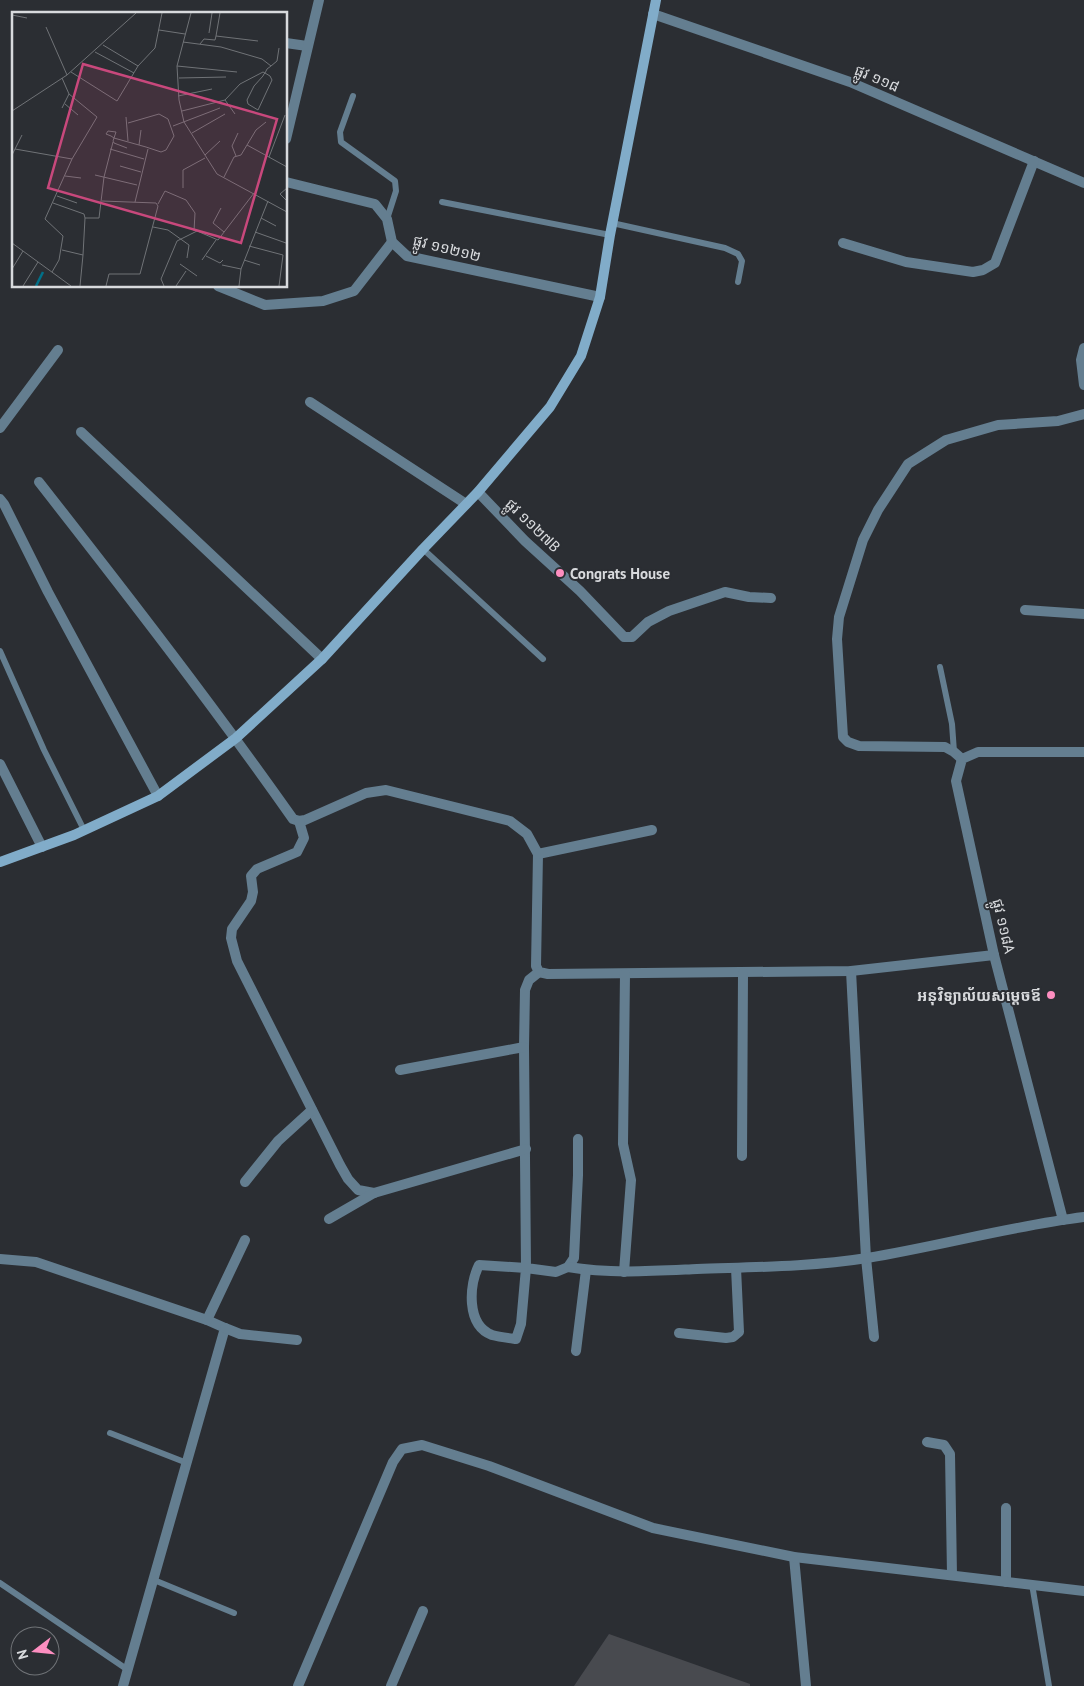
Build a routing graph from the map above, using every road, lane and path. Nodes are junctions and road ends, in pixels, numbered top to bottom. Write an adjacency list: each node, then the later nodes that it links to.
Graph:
1 (319, 0): 5 (street)
2 (656, 0): 3 (main road)
3 (654, 14): 8 (street, ផ្លូវ ១១៨); 13 (main road)
4 (288, 43): 5 (street)
5 (307, 46): 7 (street)
6 (353, 96): 12 (lane)
7 (288, 130)
8 (1034, 162): 10 (street, ផ្លូវ ១១៨); 16 (street)
9 (288, 182): 12 (street)
10 (1084, 183)
11 (442, 202): 14 (lane)
12 (387, 219): 15 (street, ផ្លូវ ១១២១២)
13 (612, 223): 14 (main road); 17 (lane)
14 (610, 235): 19 (main road)
15 (392, 242): 18 (street); 19 (street, ផ្លូវ ១១២១២)
16 (843, 243)
17 (738, 282)
18 (223, 288)
19 (600, 297): 28 (main road)
20 (1084, 348): 22 (street)
21 (58, 350): 25 (street)
22 (1084, 385)
23 (310, 402): 30 (street)
24 (1084, 414): 41 (street)
25 (0, 428)
26 (81, 432): 37 (street)
27 (39, 482): 39 (street)
28 (478, 492): 30 (main road); 32 (street, ផ្លូវ ១១២៧B)
29 (0, 499): 43 (street)
30 (466, 504): 31 (main road)
31 (423, 549): 36 (lane); 37 (main road)
32 (771, 598)
33 (1025, 610): 34 (street)
34 (1084, 614)
35 (0, 651): 45 (lane)
36 (543, 658)
37 (322, 659): 39 (main road)
38 (940, 667): 41 (lane)
39 (236, 738): 43 (main road); 44 (street)
40 (1084, 752): 41 (street)
41 (958, 756): 50 (street, ផ្លូវ ១១៨A)
42 (0, 764): 47 (street)
43 (158, 796): 45 (main road)
44 (299, 821): 48 (street); 57 (street)
45 (84, 830): 47 (main road)
46 (652, 830): 48 (street)
47 (42, 847): 49 (main road)
48 (538, 854): 52 (street)
49 (0, 862)
50 (994, 955): 51 (street); 65 (street, ផ្លូវ ១១៨A)
51 (851, 971): 53 (street); 67 (street)
52 (539, 972): 54 (street); 55 (street)
53 (743, 973): 54 (street); 60 (street)
54 (625, 974): 73 (street)
55 (524, 1047): 56 (street); 59 (street)
56 (400, 1070)
57 (312, 1110): 61 (street); 62 (street)
58 (578, 1139): 69 (street)
59 (526, 1149): 62 (street); 70 (street)
60 (742, 1156)
61 (245, 1182)
62 (374, 1193): 64 (street)
63 (1084, 1217): 65 (street)
64 (329, 1219)
65 (1063, 1220): 67 (street)
66 (245, 1240): 74 (street)
67 (866, 1258): 71 (street); 77 (street)
68 (0, 1259): 74 (street)
69 (568, 1267): 70 (street); 72 (street)
70 (526, 1268): 70 (street)
71 (736, 1268): 73 (street); 76 (street)
72 (586, 1270): 73 (street); 79 (street)
73 (624, 1272)
74 (207, 1320): 75 (street)
75 (225, 1328): 78 (street); 82 (street)
76 (679, 1333)
77 (874, 1337)
78 (297, 1340)
79 (576, 1351)
80 (110, 1433): 82 (lane)
81 (927, 1442): 85 (street)
82 (187, 1463): 86 (street)
83 (1006, 1508): 87 (street)
84 (794, 1557): 85 (street); 95 (street); 97 (street)
85 (952, 1575): 87 (street)
86 (154, 1580): 92 (lane); 93 (street)
87 (1006, 1582): 89 (street)
88 (0, 1583): 93 (lane)
89 (1032, 1584): 90 (street); 98 (lane)
90 (1084, 1590)
91 (423, 1611): 96 (street)
92 (234, 1612)
93 (128, 1670): 94 (street)
94 (123, 1686)
95 (298, 1686)
96 (391, 1686)
97 (806, 1686)
98 (1049, 1686)

